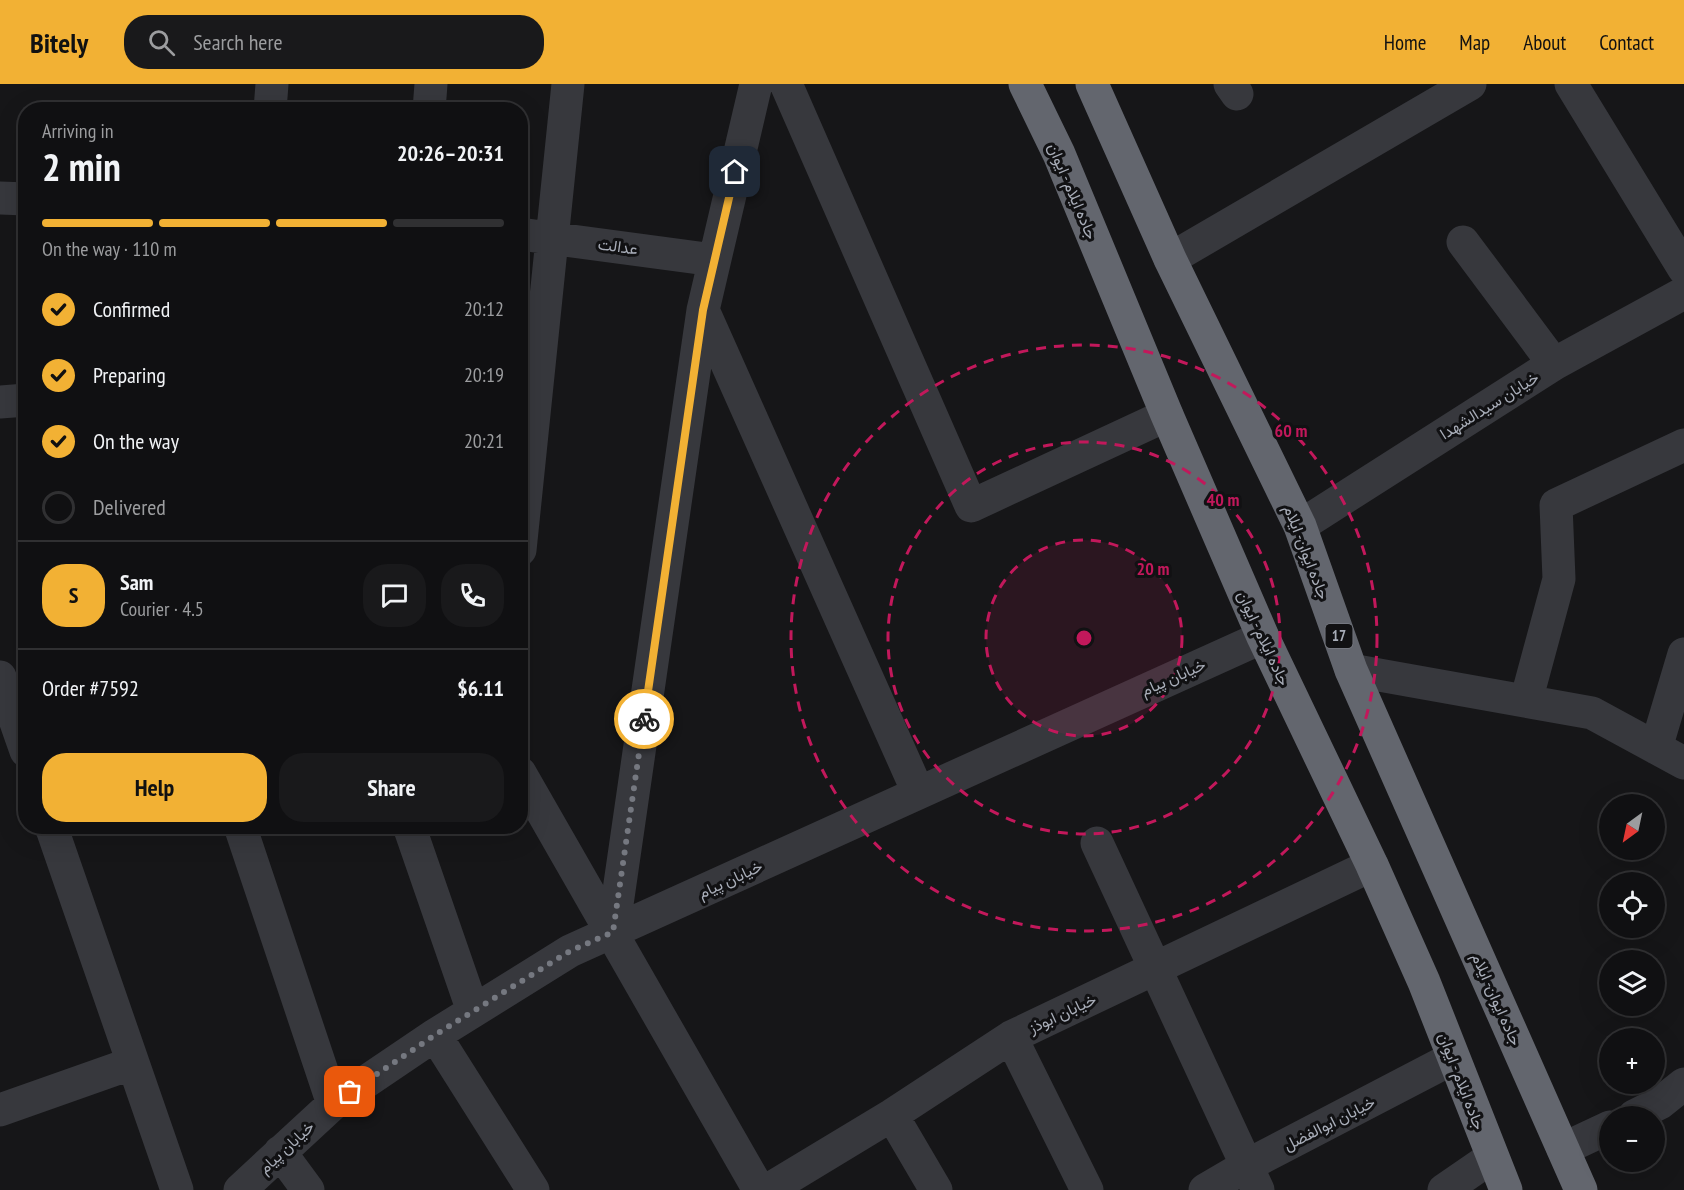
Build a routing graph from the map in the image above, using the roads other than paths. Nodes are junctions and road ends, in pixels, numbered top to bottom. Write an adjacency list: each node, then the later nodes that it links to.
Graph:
1 (272, 84): 10 (street)
2 (431, 84): 11 (street)
3 (567, 84): 15 (street)
4 (756, 84): 18 (street)
5 (786, 84): 25 (street)
6 (1025, 84): 25 (highway, جاده ایلام - ایوان)
7 (1470, 84): 17 (street)
8 (1571, 84): 19 (street)
9 (1098, 85): 17 (highway, جاده ایوان- ایلام / 17)
10 (271, 102)
11 (430, 102)
12 (0, 198): 13 (street)
13 (18, 199)
14 (528, 235): 15 (street, عدالت)
15 (552, 237): 18 (street, عدالت); 27 (street)
16 (1463, 242): 22 (street)
17 (1170, 259): 28 (highway, جاده ایوان- ایلام / 17)
18 (714, 260): 21 (street)
19 (1684, 269)
20 (1684, 293): 22 (street, خیابان سیدالشهدا)
21 (703, 310): 37 (street); 43 (street)
22 (1554, 364): 28 (street, خیابان سیدالشهدا)
23 (18, 401): 24 (street)
24 (0, 402)
25 (1167, 415): 29 (highway, جاده ایلام - ایوان)
26 (1684, 445): 33 (street)
27 (528, 472)
28 (1300, 526): 31 (highway, جاده ایوان- ایلام / 17)
29 (1263, 637): 37 (street, خیابان پیام); 42 (highway, جاده ایلام - ایوان)
30 (1684, 654): 35 (street)
31 (1351, 670): 33 (street); 56 (highway, جاده ایوان- ایلام / 17)
32 (0, 677): 34 (street)
33 (1526, 701): 35 (street)
34 (18, 728)
35 (1670, 756)
36 (528, 787): 43 (street)
37 (918, 792): 43 (street, خیابان پیام)
38 (54, 834): 49 (street)
39 (243, 834): 51 (street)
40 (412, 834): 45 (street)
41 (1097, 843): 44 (street)
42 (1372, 865): 44 (street, خیابان ابوذز); 48 (highway, جاده ایلام - ایوان)
43 (613, 932): 45 (street, خیابان پیام); 64 (street)
44 (1156, 969): 47 (street, خیابان ابوذز); 59 (street)
45 (473, 1011): 46 (street, خیابان پیام)
46 (435, 1035): 51 (street, خیابان پیام); 63 (street)
47 (1011, 1037): 54 (street, خیابان ابوذز); 67 (street)
48 (1453, 1058): 58 (highway, جاده ایلام - ایوان); 59 (street, خیابان ابوالفضل)
49 (132, 1063): 53 (street); 60 (street)
50 (1684, 1084): 52 (street)
51 (333, 1104): 57 (street, خیابان پیام)
52 (1654, 1106)
53 (0, 1110)
54 (892, 1115): 65 (street, خیابان ابوذز); 66 (street)
55 (1599, 1132): 56 (street)
56 (1563, 1149): 71 (highway, جاده ایوان- ایلام / 17)
57 (280, 1152): 61 (street, خیابان پیام); 62 (street)
58 (1492, 1157): 69 (street); 70 (highway, جاده ایلام - ایوان)
59 (1252, 1178): 68 (street, خیابان ابوالفضل)
60 (177, 1190)
61 (240, 1190)
62 (308, 1190)
63 (533, 1190)
64 (759, 1190)
65 (768, 1190)
66 (936, 1190)
67 (1087, 1190)
68 (1205, 1190)
69 (1444, 1190)
70 (1506, 1190)
71 (1581, 1190)

